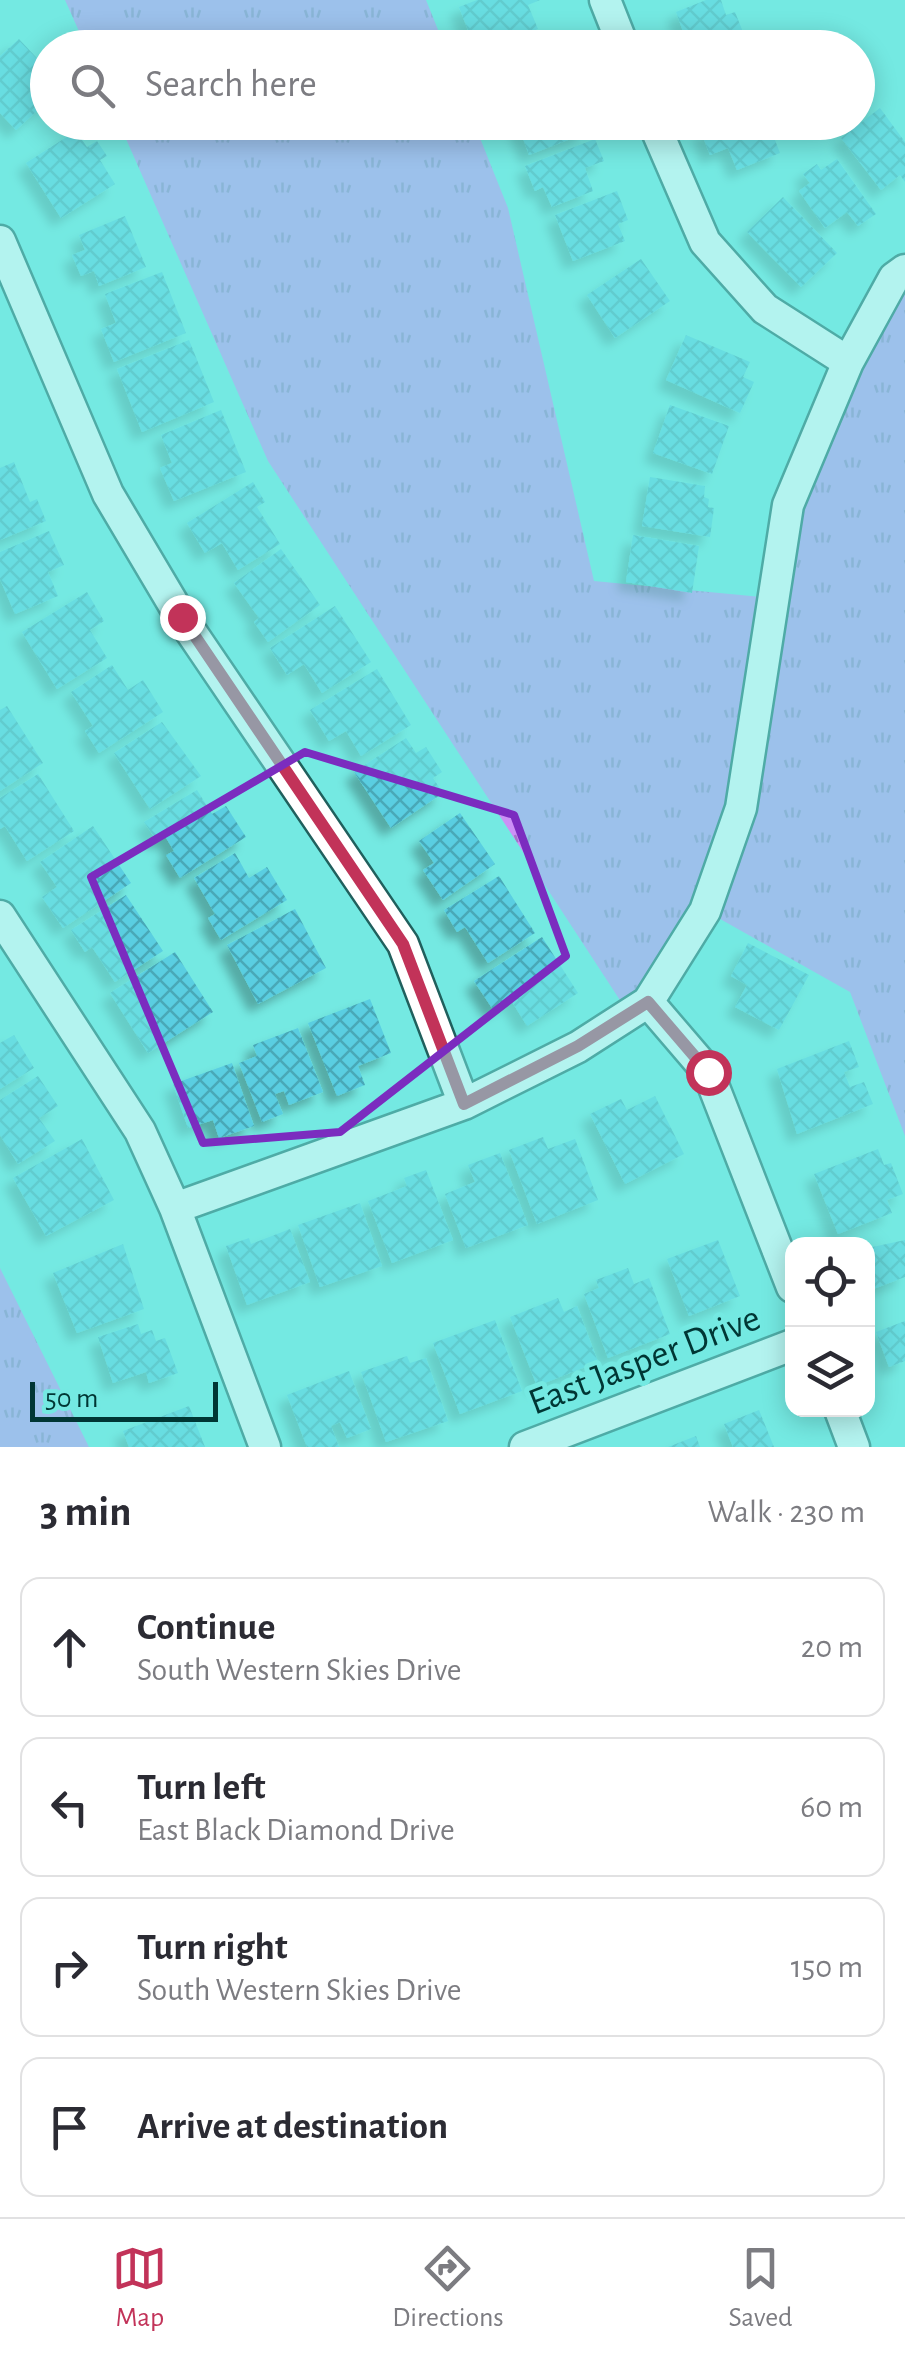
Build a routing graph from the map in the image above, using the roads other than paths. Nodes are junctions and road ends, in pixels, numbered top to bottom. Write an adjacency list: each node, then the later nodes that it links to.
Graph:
1 (605, 0): 2 (street)
2 (617, 30)
3 (662, 140): 6 (street)
4 (0, 241): 9 (street)
5 (905, 270): 6 (street)
6 (848, 362): 8 (street)
7 (0, 916): 10 (street)
8 (648, 1002): 9 (street); 11 (street)
9 (464, 1104): 10 (street)
10 (175, 1208): 14 (street)
11 (785, 1269)
12 (785, 1348): 15 (street, East Jasper Drive)
13 (843, 1417): 16 (street)
14 (265, 1447)
15 (525, 1447)
16 (854, 1447)

